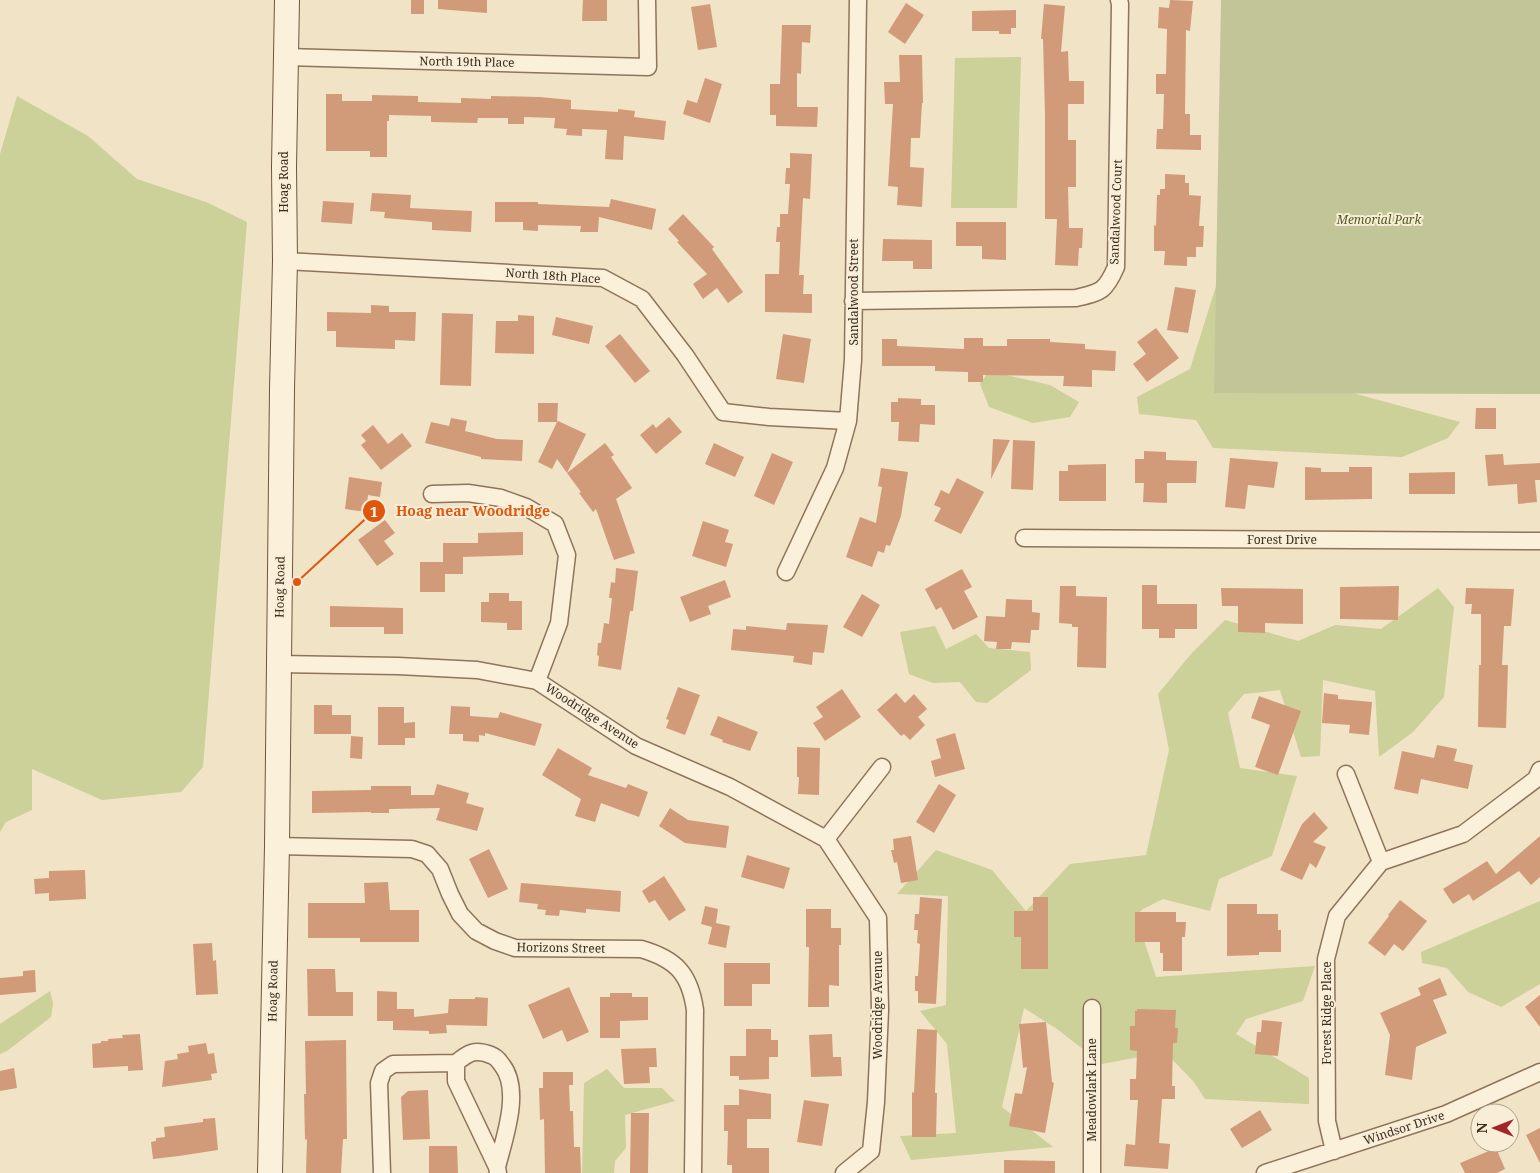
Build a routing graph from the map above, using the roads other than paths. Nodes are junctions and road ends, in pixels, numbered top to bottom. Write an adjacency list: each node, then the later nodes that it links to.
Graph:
1 (287, 0): 5 (street, Hoag Road)
2 (647, 0): 5 (street, North 19th Place)
3 (858, 0): 7 (street, Sandalwood Street)
4 (1118, 0): 7 (street, Sandalwood Court)
5 (286, 58): 6 (street, Hoag Road)
6 (285, 261): 8 (street, North 18th Place); 13 (street, Hoag Road)
7 (853, 301): 8 (street, Sandalwood Street)
8 (848, 421): 12 (street, Sandalwood Street)
9 (432, 494): 14 (street)
10 (1024, 538): 11 (street, Forest Drive)
11 (1540, 542)
12 (786, 572)
13 (279, 664): 14 (street, Woodridge Avenue); 19 (street, Hoag Road)
14 (538, 680): 18 (street, Woodridge Avenue)
15 (882, 767): 18 (street)
16 (1540, 770): 20 (street)
17 (1346, 774): 20 (street)
18 (826, 839): 29 (street, Woodridge Avenue)
19 (277, 846): 26 (street, Hoag Road); 28 (street, Horizons Street)
20 (1381, 862): 24 (street, Forest Ridge Place)
21 (1092, 1008): 30 (street, Meadowlark Lane)
22 (456, 1063): 25 (street); 25 (street); 27 (street)
23 (1540, 1072): 24 (street, Windsor Drive)
24 (1334, 1151): 31 (street, Windsor Drive)
25 (497, 1170)
26 (270, 1173)
27 (382, 1173)
28 (693, 1173)
29 (844, 1173)
30 (1092, 1173)
31 (1265, 1173)

